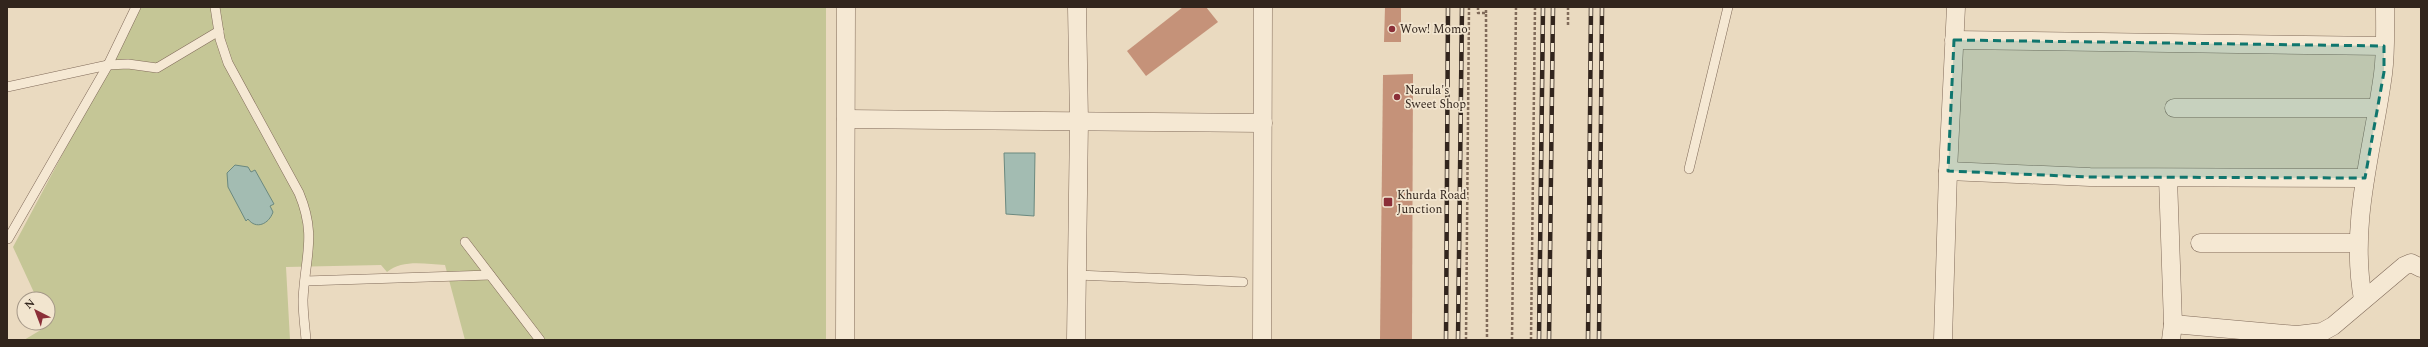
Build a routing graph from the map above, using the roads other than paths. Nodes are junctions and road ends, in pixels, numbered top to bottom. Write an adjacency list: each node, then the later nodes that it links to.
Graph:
1 (136, 7): 12 (lane)
2 (215, 7): 9 (lane)
3 (846, 7): 16 (street)
4 (1077, 7): 17 (street)
5 (1263, 7): 18 (street)
6 (1728, 7): 19 (lane)
7 (1956, 7): 10 (street)
8 (2385, 7): 11 (street)
9 (219, 32): 12 (lane); 30 (lane)
10 (1954, 40): 11 (street); 20 (street)
11 (2384, 46): 15 (street)
12 (108, 65): 13 (lane); 23 (lane)
13 (7, 87)
14 (2174, 108): 15 (street)
15 (2377, 108): 22 (street)
16 (846, 119): 17 (street); 36 (street)
17 (1079, 120): 18 (street); 29 (street)
18 (1263, 123): 38 (street)
19 (1689, 169)
20 (1948, 171): 21 (street); 39 (street)
21 (2168, 178): 22 (street); 33 (street)
22 (2365, 178): 26 (street)
23 (8, 239)
24 (465, 242): 28 (lane)
25 (2200, 243): 26 (street)
26 (2357, 243): 32 (street)
27 (2421, 268): 32 (street)
28 (490, 275): 30 (lane); 35 (lane)
29 (1077, 275): 31 (lane); 37 (street)
30 (305, 281): 34 (lane)
31 (1243, 282)
32 (2363, 299): 33 (street)
33 (2172, 332)
34 (306, 340)
35 (540, 340)
36 (845, 340)
37 (1076, 340)
38 (1262, 340)
39 (1943, 340)

